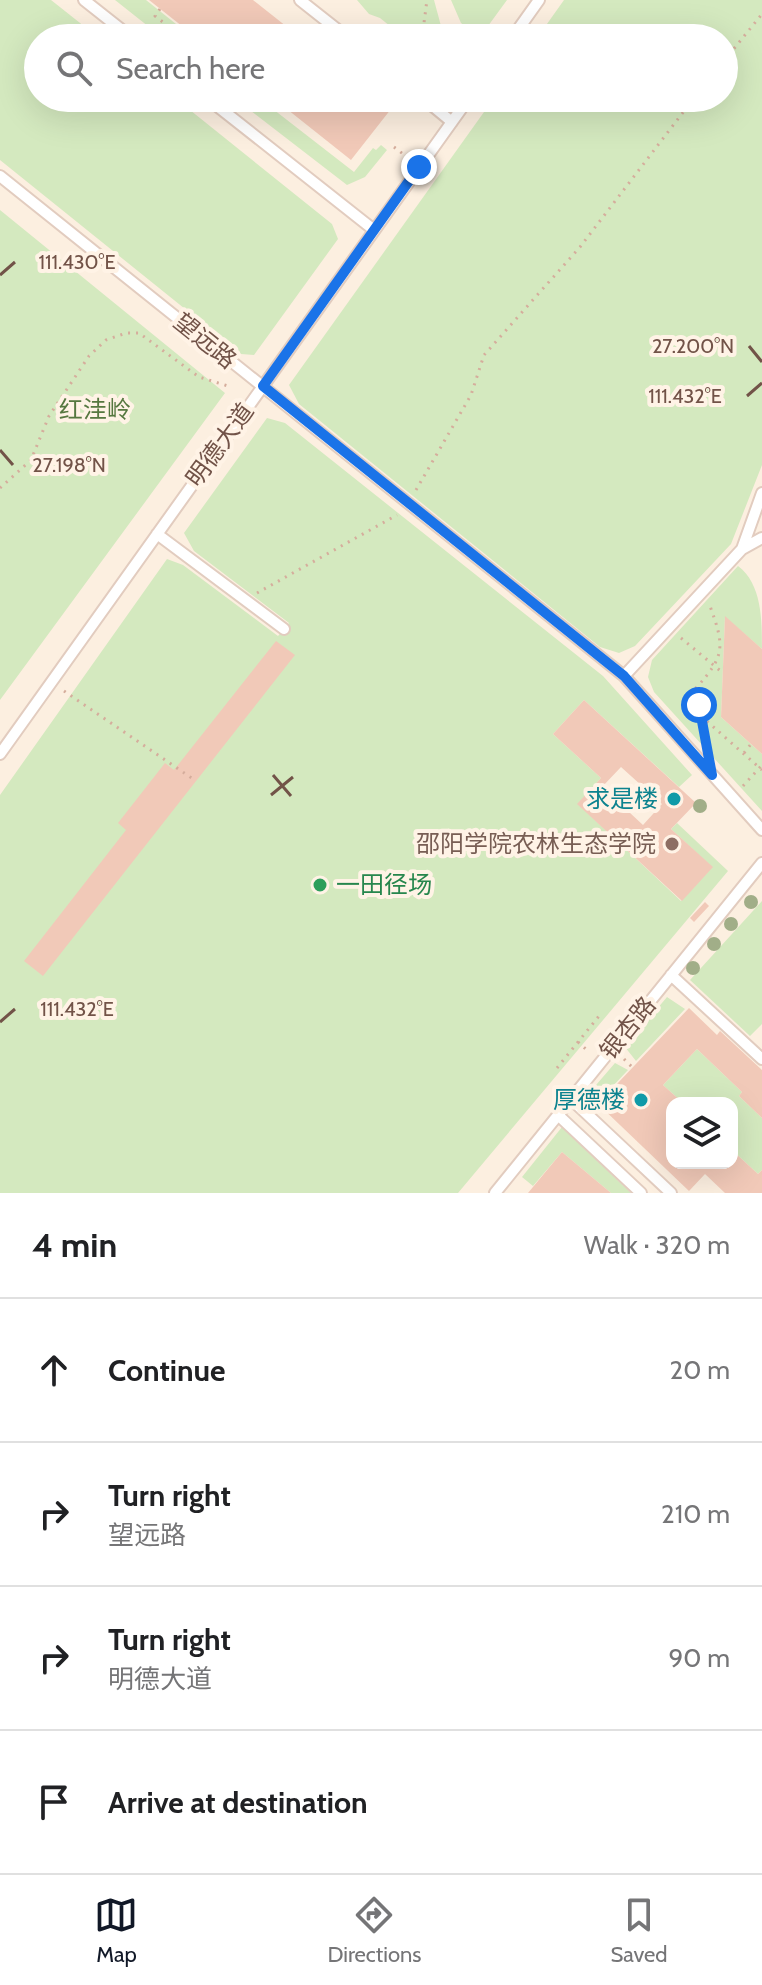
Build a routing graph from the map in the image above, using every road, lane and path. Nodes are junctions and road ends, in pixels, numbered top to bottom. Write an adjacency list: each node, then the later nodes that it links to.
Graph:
1 (84, 0): 7 (lane)
2 (300, 0): 9 (lane)
3 (427, 0): 10 (path)
4 (539, 0): 11 (lane)
5 (160, 9): 8 (path)
6 (762, 14): 12 (path)
7 (114, 24)
8 (165, 24)
9 (330, 24)
10 (424, 24)
11 (522, 24)
12 (738, 44)
13 (225, 112): 19 (lane)
14 (440, 112): 17 (lane)
15 (459, 112): 17 (lane, 明德大道)
16 (683, 112): 24 (path)
17 (452, 122): 19 (lane, 明德大道)
18 (0, 176): 21 (lane, 望远路)
19 (374, 230): 21 (lane, 明德大道)
20 (228, 386): 22 (path)
21 (263, 386): 24 (lane, 望远路); 25 (lane, 明德大道)
22 (0, 488)
23 (762, 493): 27 (lane)
24 (408, 503): 29 (path); 34 (lane, 望远路)
25 (157, 534): 29 (lane); 35 (lane, 明德大道)
26 (762, 538): 27 (lane)
27 (742, 549): 30 (lane)
28 (708, 599): 32 (path)
29 (245, 600): 31 (lane)
30 (669, 628): 32 (path); 34 (lane)
31 (284, 629)
32 (715, 667): 33 (path); 36 (path)
33 (723, 673)
34 (624, 676): 45 (lane, 望远路)
35 (51, 682): 42 (lane, 明德大道); 44 (path)
36 (699, 705): 37 (path); 38 (path)
37 (721, 713)
38 (701, 716): 40 (path); 41 (path)
39 (751, 744): 41 (path)
40 (707, 746)
41 (744, 753): 43 (path)
42 (0, 754)
43 (761, 767): 45 (path)
44 (196, 781)
45 (733, 798): 46 (lane, 望远路)
46 (762, 830)
47 (762, 863): 48 (lane, 银杏路)
48 (671, 975): 50 (lane); 52 (lane, 银杏路)
49 (599, 1016): 51 (path)
50 (762, 1059)
51 (557, 1068)
52 (571, 1099): 53 (lane, 银杏路); 56 (lane)
53 (558, 1115): 54 (lane, 银杏路); 55 (lane)
54 (495, 1193)
55 (641, 1193)
56 (671, 1193)

